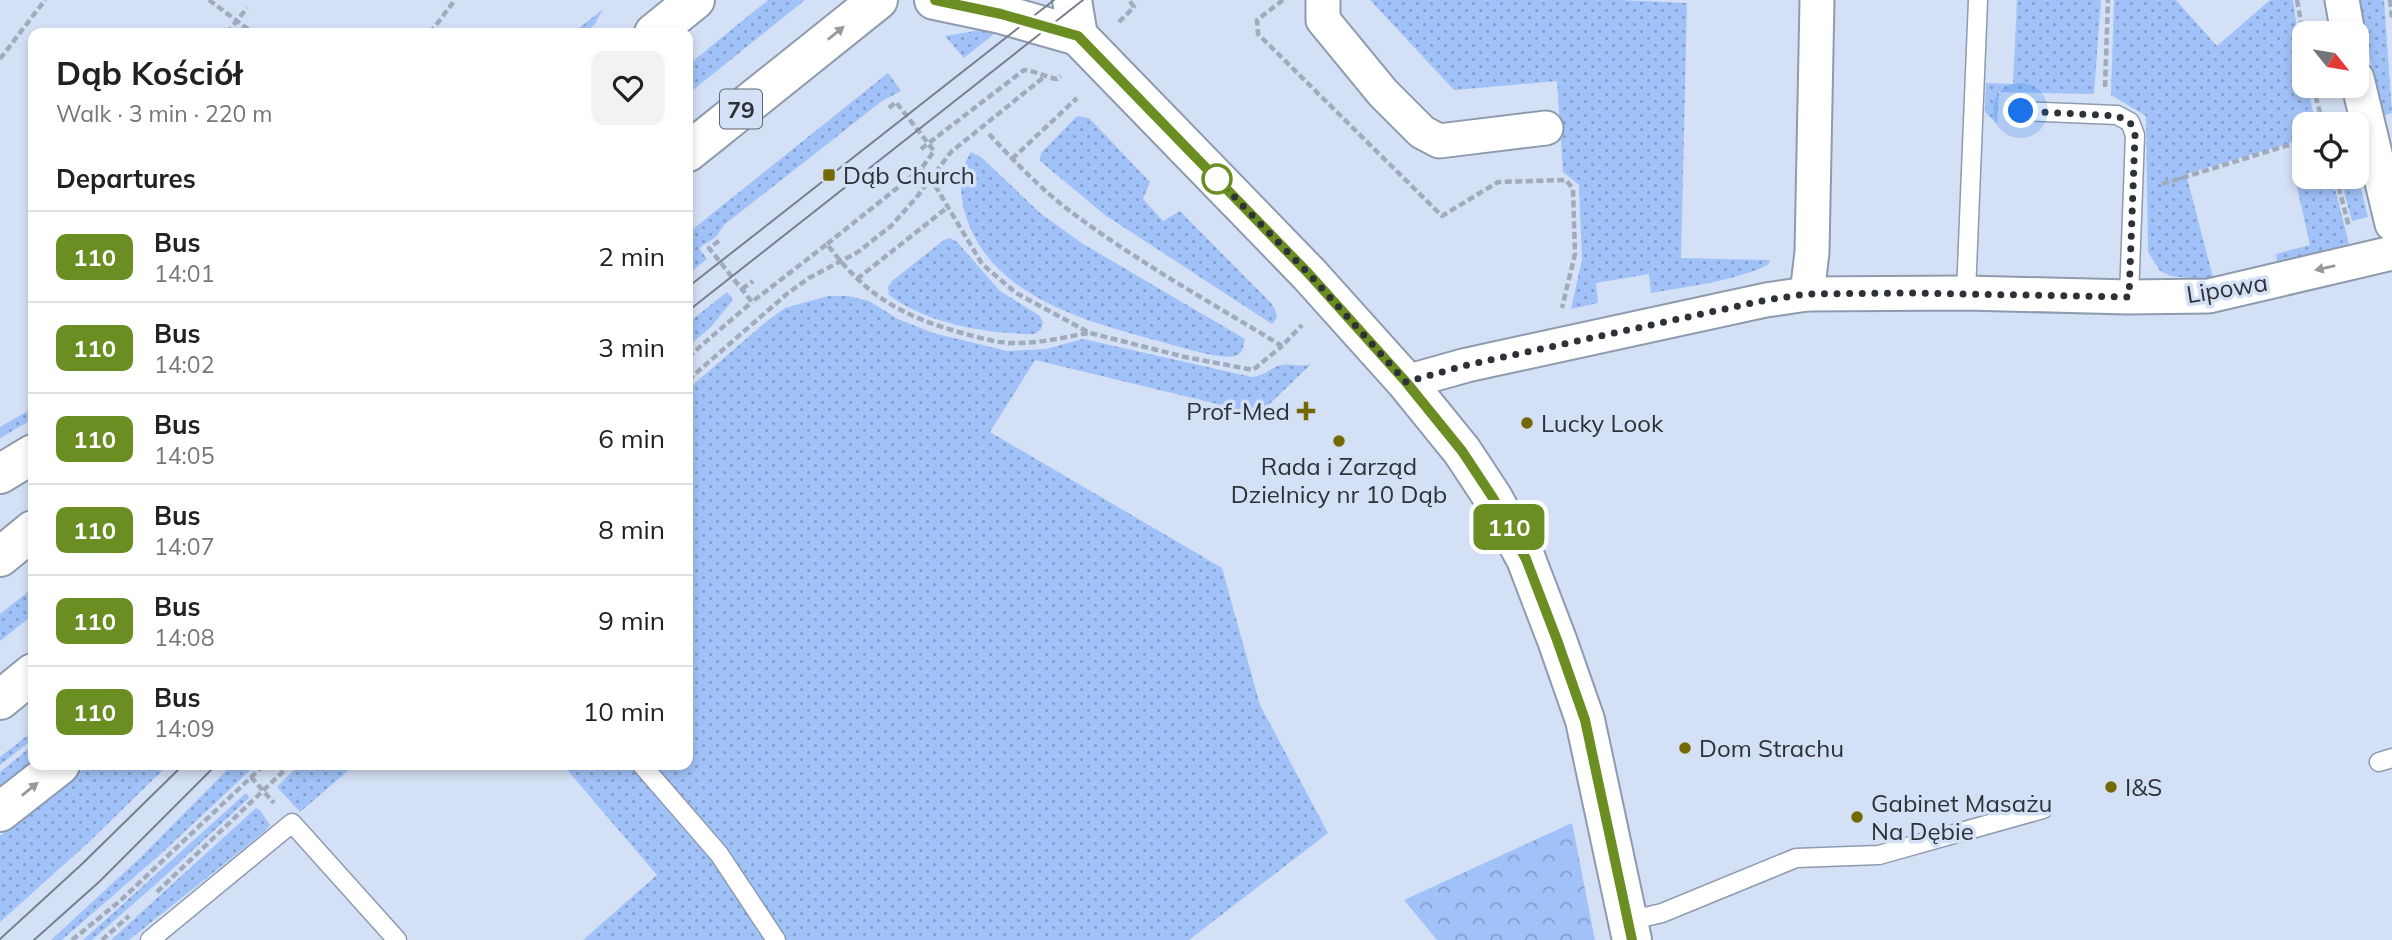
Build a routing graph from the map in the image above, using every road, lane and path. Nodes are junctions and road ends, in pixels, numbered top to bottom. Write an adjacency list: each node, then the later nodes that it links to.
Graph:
1 (45, 0): 25 (path)
2 (209, 0): 18 (path)
3 (455, 0): 24 (path)
4 (878, 0): 37 (street, 79, one-way to 4)
5 (934, 0): 19 (street)
6 (1129, 0): 15 (path)
7 (1141, 0): 15 (path)
8 (1323, 0): 33 (street)
9 (1817, 0): 55 (street)
10 (1978, 0): 54 (lane)
11 (2108, 0): 32 (path)
12 (2297, 0): 20 (path)
13 (2342, 0): 21 (street)
14 (2390, 0): 17 (path)
15 (1134, 6): 19 (path)
16 (247, 8): 18 (path)
17 (2392, 18)
18 (236, 21): 22 (path); 23 (path)
19 (1088, 21): 63 (street)
20 (2301, 21)
21 (2346, 21)
22 (230, 28)
23 (246, 28)
24 (434, 28)
25 (0, 59)
26 (1066, 72): 27 (path)
27 (1044, 76): 35 (path); 41 (path)
28 (1077, 98): 39 (path)
29 (2362, 98): 45 (street)
30 (889, 108): 35 (path)
31 (2021, 111): 32 (lane)
32 (2104, 114): 43 (lane)
33 (1546, 128)
34 (989, 134): 39 (path)
35 (929, 144): 38 (path); 40 (path)
36 (2292, 144): 43 (path)
37 (693, 148)
38 (921, 149)
39 (1012, 159): 60 (path)
40 (921, 169): 41 (path); 48 (path)
41 (930, 177): 44 (path); 50 (path)
42 (2339, 189): 46 (path)
43 (2132, 193): 56 (lane)
44 (948, 207): 51 (path); 59 (path)
45 (2392, 225)
46 (2351, 233)
47 (719, 241): 53 (path)
48 (827, 244): 50 (path); 57 (path)
49 (2392, 253): 56 (street, Lipowa, one-way to 56)
50 (840, 262): 51 (path); 62 (path)
51 (857, 279): 59 (path)
52 (753, 281): 53 (path)
53 (742, 289): 57 (path)
54 (1966, 293): 55 (street, Lipowa); 56 (street, Lipowa)
55 (1807, 294): 63 (street, Lipowa)
56 (2129, 297)
57 (752, 302): 61 (path)
58 (1302, 324): 60 (path)
59 (1090, 333): 60 (path)
60 (1282, 346)
61 (693, 352)
62 (693, 376)
63 (1406, 382): 78 (street)
64 (28, 457): 65 (street)
65 (0, 474)
66 (28, 534): 67 (street)
67 (0, 556)
68 (28, 677): 69 (street)
69 (0, 700)
70 (54, 770): 75 (street, one-way to 70)
71 (259, 770): 79 (path)
72 (285, 770): 76 (path)
73 (646, 770): 83 (lane)
74 (2043, 809): 78 (lane)
75 (0, 812)
76 (148, 900)
77 (138, 909): 80 (path)
78 (1630, 930)
79 (72, 940)
80 (102, 940)
81 (150, 940): 82 (lane)
82 (397, 940)
83 (776, 940)

